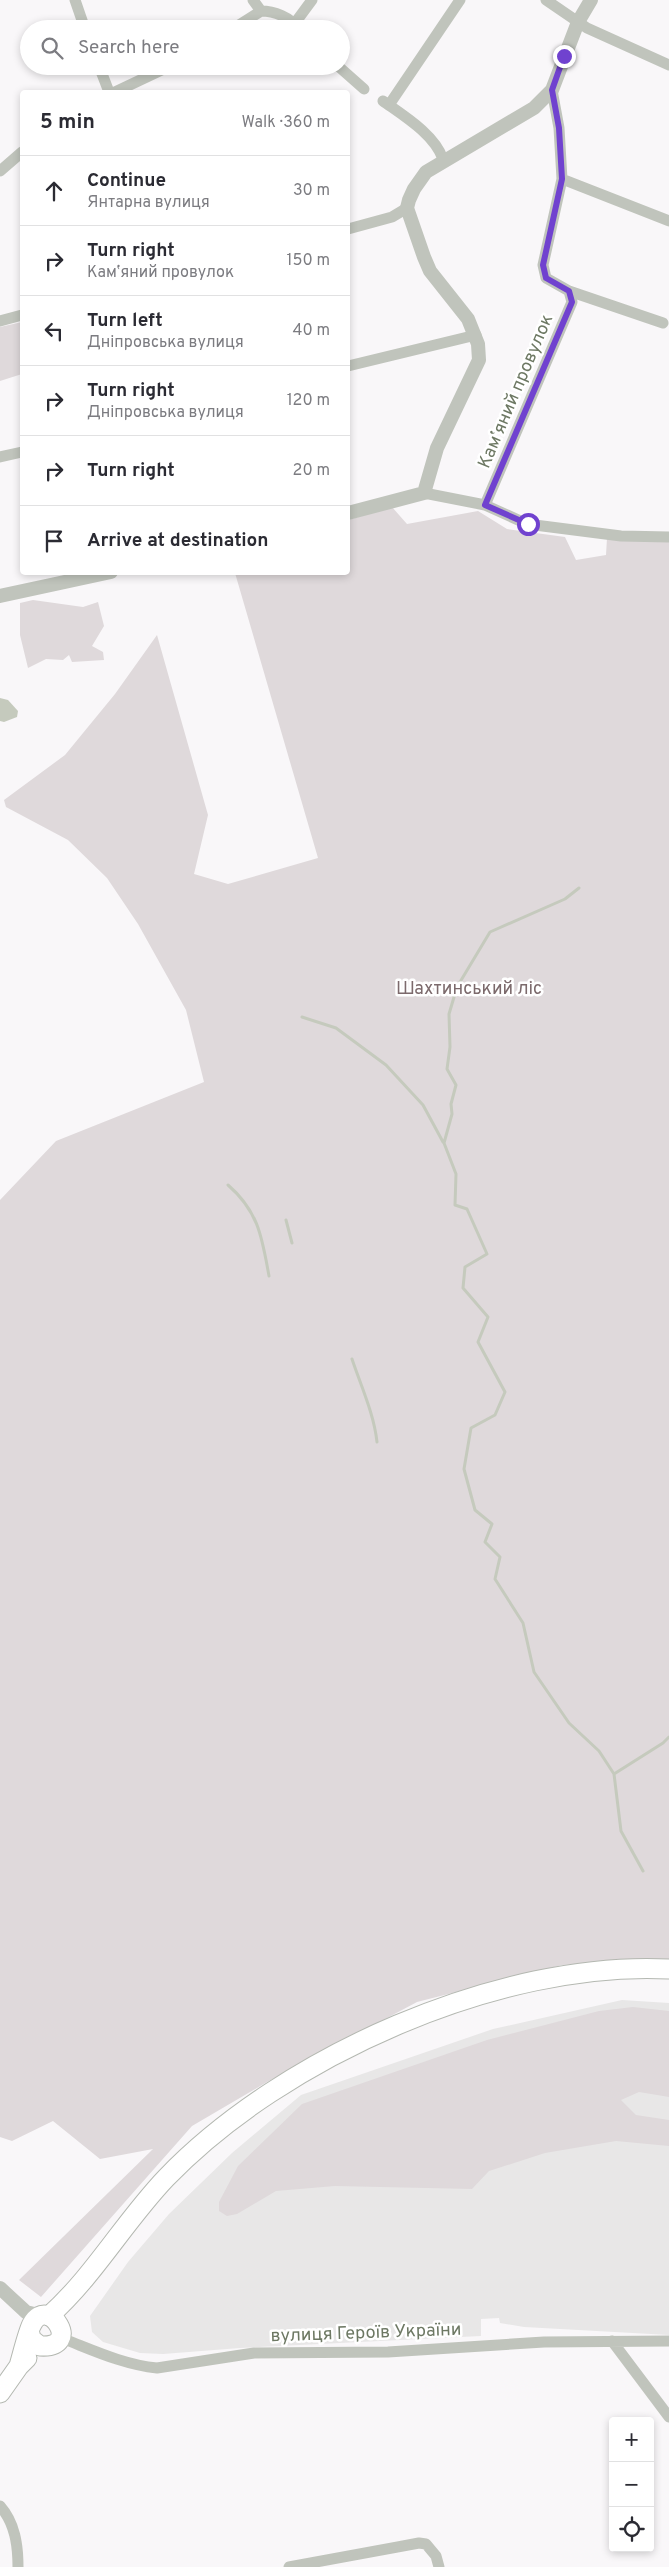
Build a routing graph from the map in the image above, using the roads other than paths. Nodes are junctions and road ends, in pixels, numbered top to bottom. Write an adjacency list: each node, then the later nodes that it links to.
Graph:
1 (74, 0): 8 (street)
2 (253, 0): 7 (street)
3 (312, 0): 11 (street)
4 (460, 0): 22 (street)
5 (546, 0): 12 (street)
6 (591, 0): 12 (street)
7 (261, 11): 9 (street); 10 (street)
8 (82, 20)
9 (248, 20)
10 (286, 20)
11 (300, 20)
12 (578, 22): 13 (street); 20 (street)
13 (669, 65)
14 (102, 75): 18 (street)
15 (151, 75): 19 (street)
16 (348, 75): 17 (street)
17 (364, 89)
18 (108, 90)
19 (119, 90)
20 (552, 90): 22 (street); 24 (street)
21 (20, 154): 23 (street)
22 (443, 159): 25 (street)
23 (0, 171)
24 (562, 179): 26 (street); 28 (street)
25 (407, 208): 27 (street); 32 (street)
26 (669, 221)
27 (350, 228)
28 (569, 291): 31 (street); 37 (street, Камʼяний провулок)
29 (20, 316): 30 (street)
30 (0, 321)
31 (663, 323)
32 (476, 335): 33 (street); 36 (street)
33 (350, 366)
34 (20, 452): 35 (street)
35 (0, 457)
36 (424, 493): 37 (street); 38 (street)
37 (485, 505): 39 (street)
38 (350, 512)
39 (669, 537)
40 (97, 575): 41 (street)
41 (0, 596)
42 (669, 1969): 44 (highway)
43 (0, 2288): 44 (street)
44 (46, 2328): 45 (street, вулиця Героїв України); 47 (highway)
45 (612, 2341): 46 (street, вулиця Героїв України); 48 (street)
46 (669, 2341)
47 (0, 2393)
48 (669, 2417)
49 (0, 2506): 50 (street)
50 (18, 2567)
51 (289, 2567): 52 (street)
52 (439, 2567)

